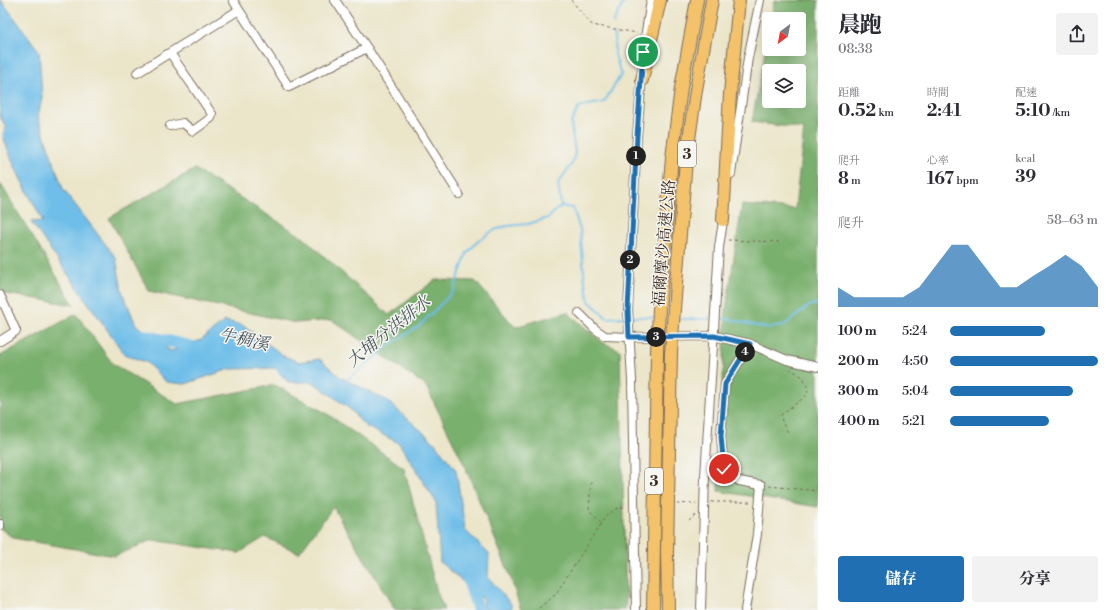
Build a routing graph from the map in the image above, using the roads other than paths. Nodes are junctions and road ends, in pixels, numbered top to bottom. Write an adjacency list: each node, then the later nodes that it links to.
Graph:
1 (233, 0): 9 (street)
2 (335, 0): 10 (street)
3 (651, 0): 13 (street)
4 (660, 0): 13 (highway)
5 (697, 0): 25 (highway, 福爾摩沙高速公路 / 3, bridge)
6 (712, 0): 26 (highway, 福爾摩沙高速公路 / 3, bridge)
7 (739, 0): 16 (highway)
8 (760, 0): 16 (street)
9 (239, 10): 10 (street); 11 (street)
10 (367, 48): 15 (street)
11 (170, 54): 12 (street); 14 (street)
12 (138, 74)
13 (642, 80): 20 (street)
14 (170, 126)
15 (459, 194)
16 (724, 220): 19 (street)
17 (0, 295): 21 (street)
18 (579, 313): 20 (street)
19 (714, 336): 20 (street); 22 (street); 27 (street, bridge)
20 (629, 337): 24 (street, bridge)
21 (0, 341)
22 (750, 344): 23 (street); 28 (street)
23 (818, 367)
24 (636, 610)
25 (653, 610)
26 (668, 610)
27 (701, 610)
28 (744, 610)

